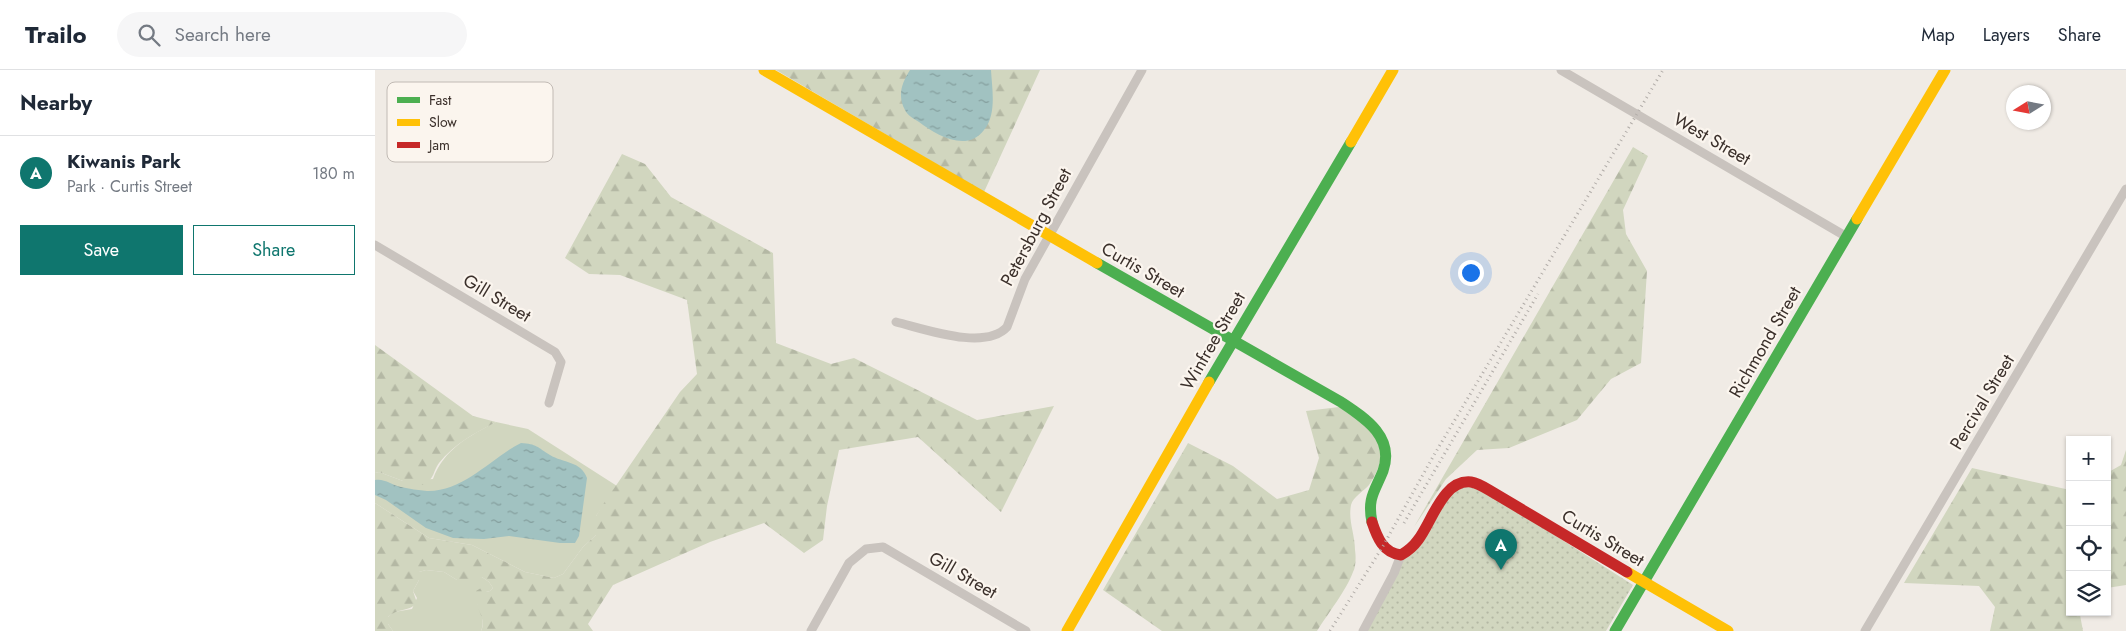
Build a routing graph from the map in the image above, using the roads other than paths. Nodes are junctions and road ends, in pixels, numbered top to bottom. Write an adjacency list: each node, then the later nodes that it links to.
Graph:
1 (764, 70): 7 (street, Curtis Street)
2 (1142, 70): 7 (street, Petersburg Street)
3 (1393, 70): 11 (street, Winfree Street)
4 (1561, 70): 8 (street, West Street)
5 (1945, 70): 8 (street, Richmond Street)
6 (2126, 189): 21 (street, Percival Street)
7 (1048, 236): 10 (street, Petersburg Street); 11 (street, Curtis Street)
8 (1847, 237): 14 (street, Richmond Street)
9 (375, 245): 12 (street, Gill Street)
10 (897, 322)
11 (1233, 341): 13 (street, Curtis Street); 17 (street, Winfree Street)
12 (549, 403)
13 (1401, 554): 14 (street, Curtis Street); 18 (street)
14 (1644, 582): 19 (street, Richmond Street); 20 (street, Curtis Street)
15 (811, 631): 16 (street, Gill Street)
16 (1026, 631)
17 (1067, 631)
18 (1363, 631)
19 (1615, 631)
20 (1728, 631)
21 (1865, 631)

